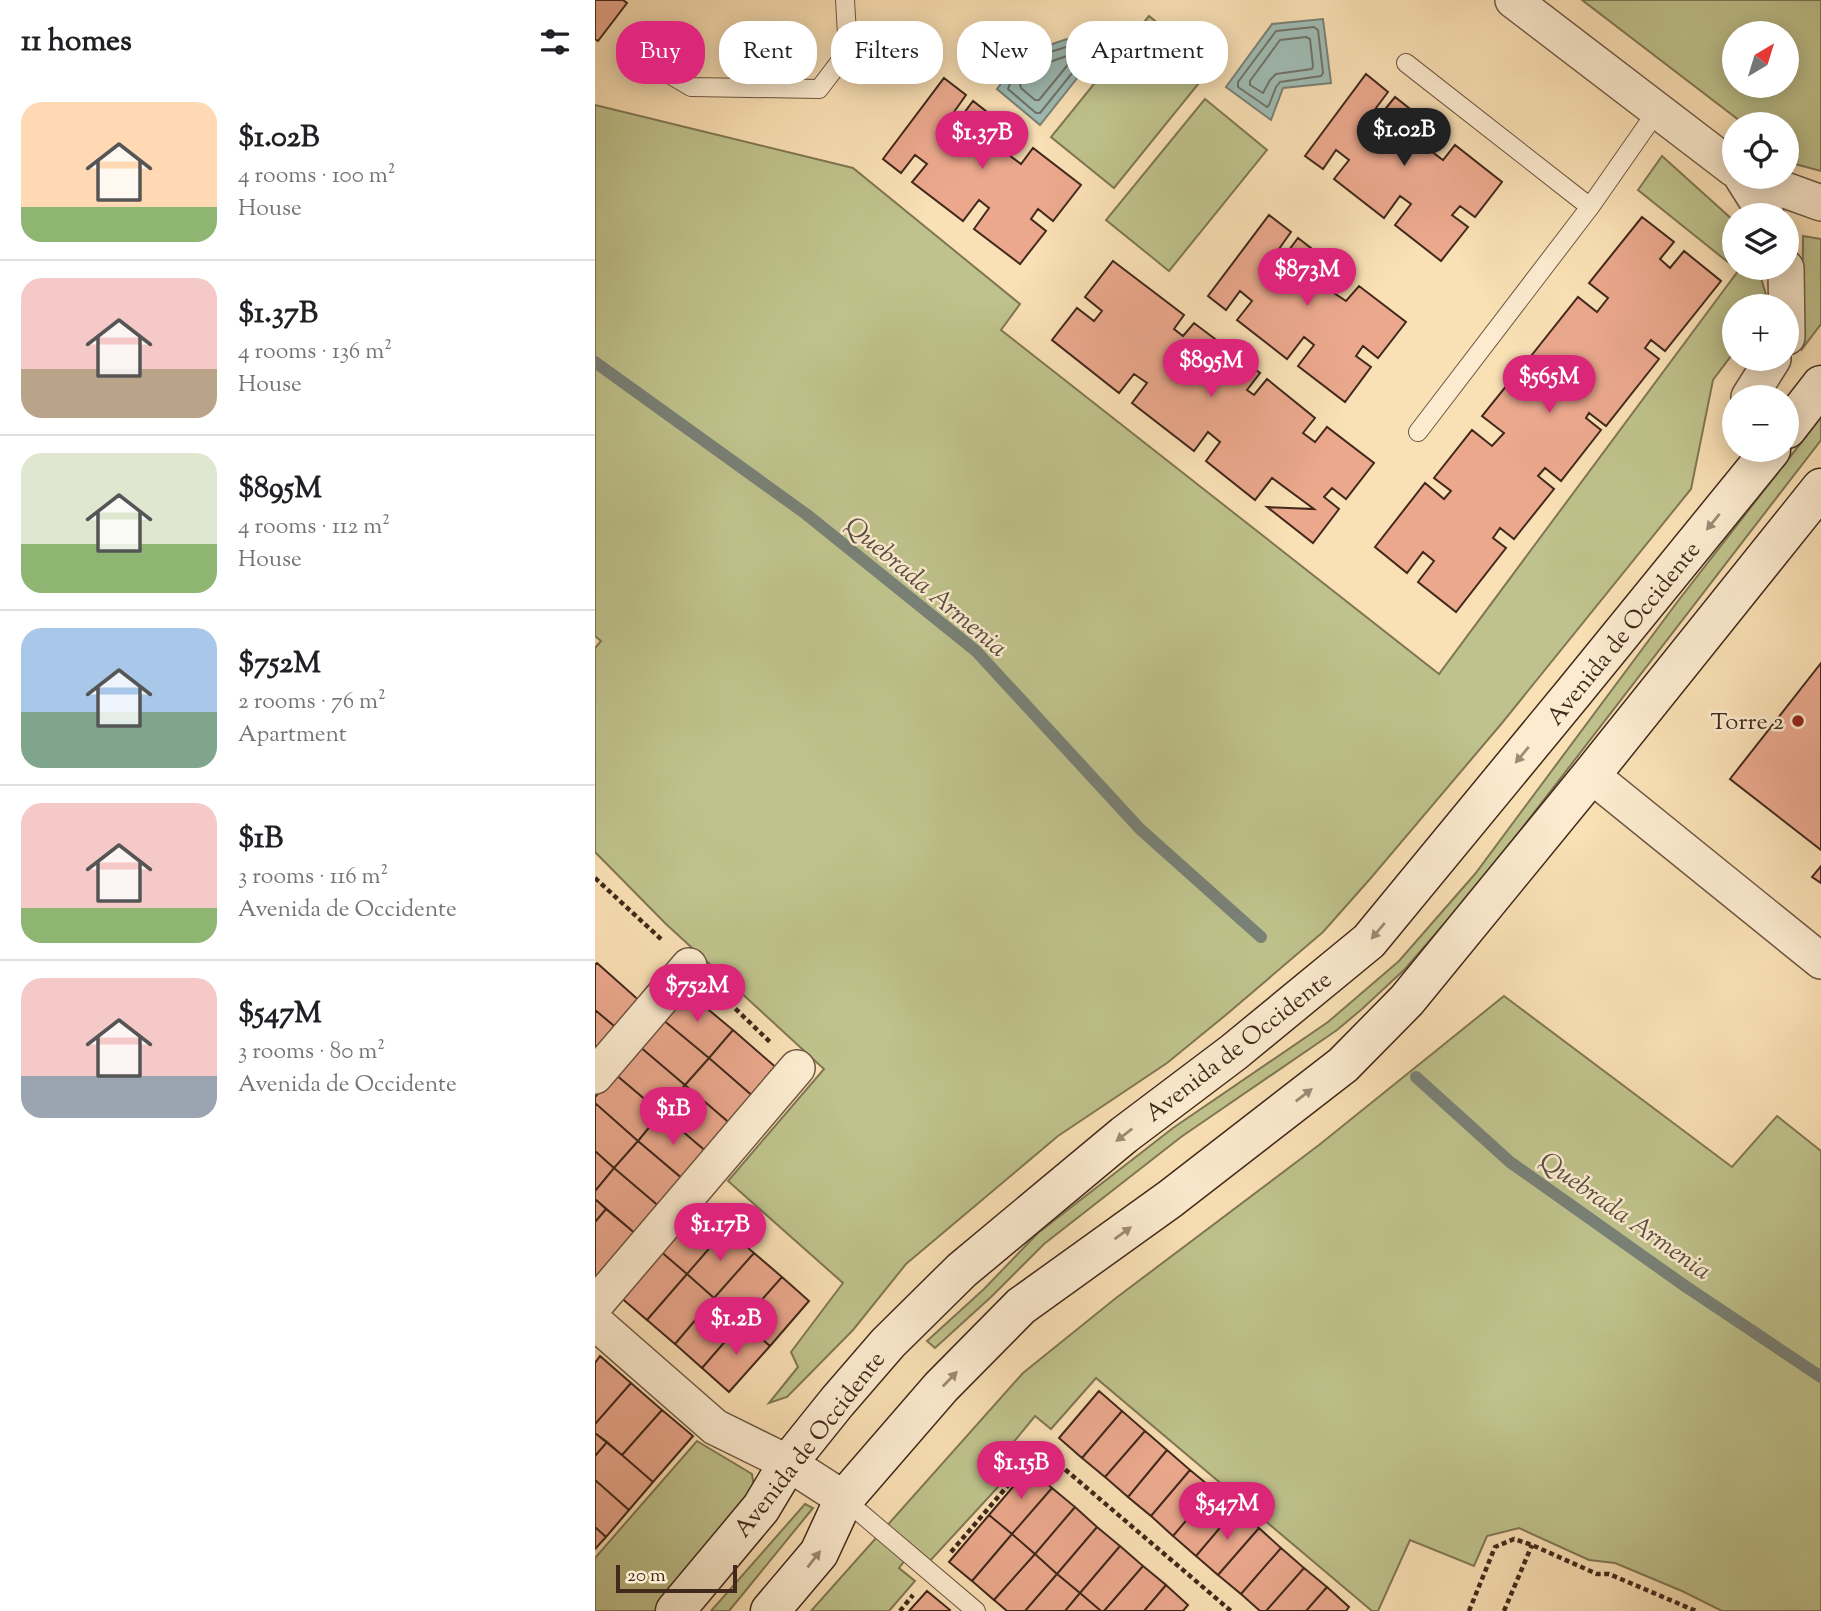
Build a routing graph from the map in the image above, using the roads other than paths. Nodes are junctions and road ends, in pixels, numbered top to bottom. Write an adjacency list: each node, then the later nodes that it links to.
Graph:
1 (845, 0): 4 (lane)
2 (1513, 0): 5 (street)
3 (1406, 62): 9 (lane)
4 (688, 84)
5 (1657, 111): 6 (street); 9 (lane)
6 (1722, 160)
7 (1782, 189): 8 (street)
8 (1821, 203)
9 (1590, 207): 12 (lane)
10 (1821, 385): 11 (main road)
11 (1799, 413)
12 (1418, 432)
13 (1742, 462): 15 (street)
14 (1762, 462): 15 (main road, Avenida de Occidente)
15 (1741, 488): 24 (main road, Avenida de Occidente, one-way to 24)
16 (1821, 488): 17 (main road)
17 (1591, 775): 18 (street); 25 (main road, one-way to 17)
18 (1821, 961)
19 (689, 966): 21 (street)
20 (797, 1068): 22 (street)
21 (595, 1076)
22 (595, 1305)
23 (595, 1322): 24 (street)
24 (788, 1463): 25 (street); 26 (main road, Avenida de Occidente)
25 (844, 1499): 27 (main road, one-way to 25); 28 (lane)
26 (675, 1611)
27 (769, 1611)
28 (976, 1611)

